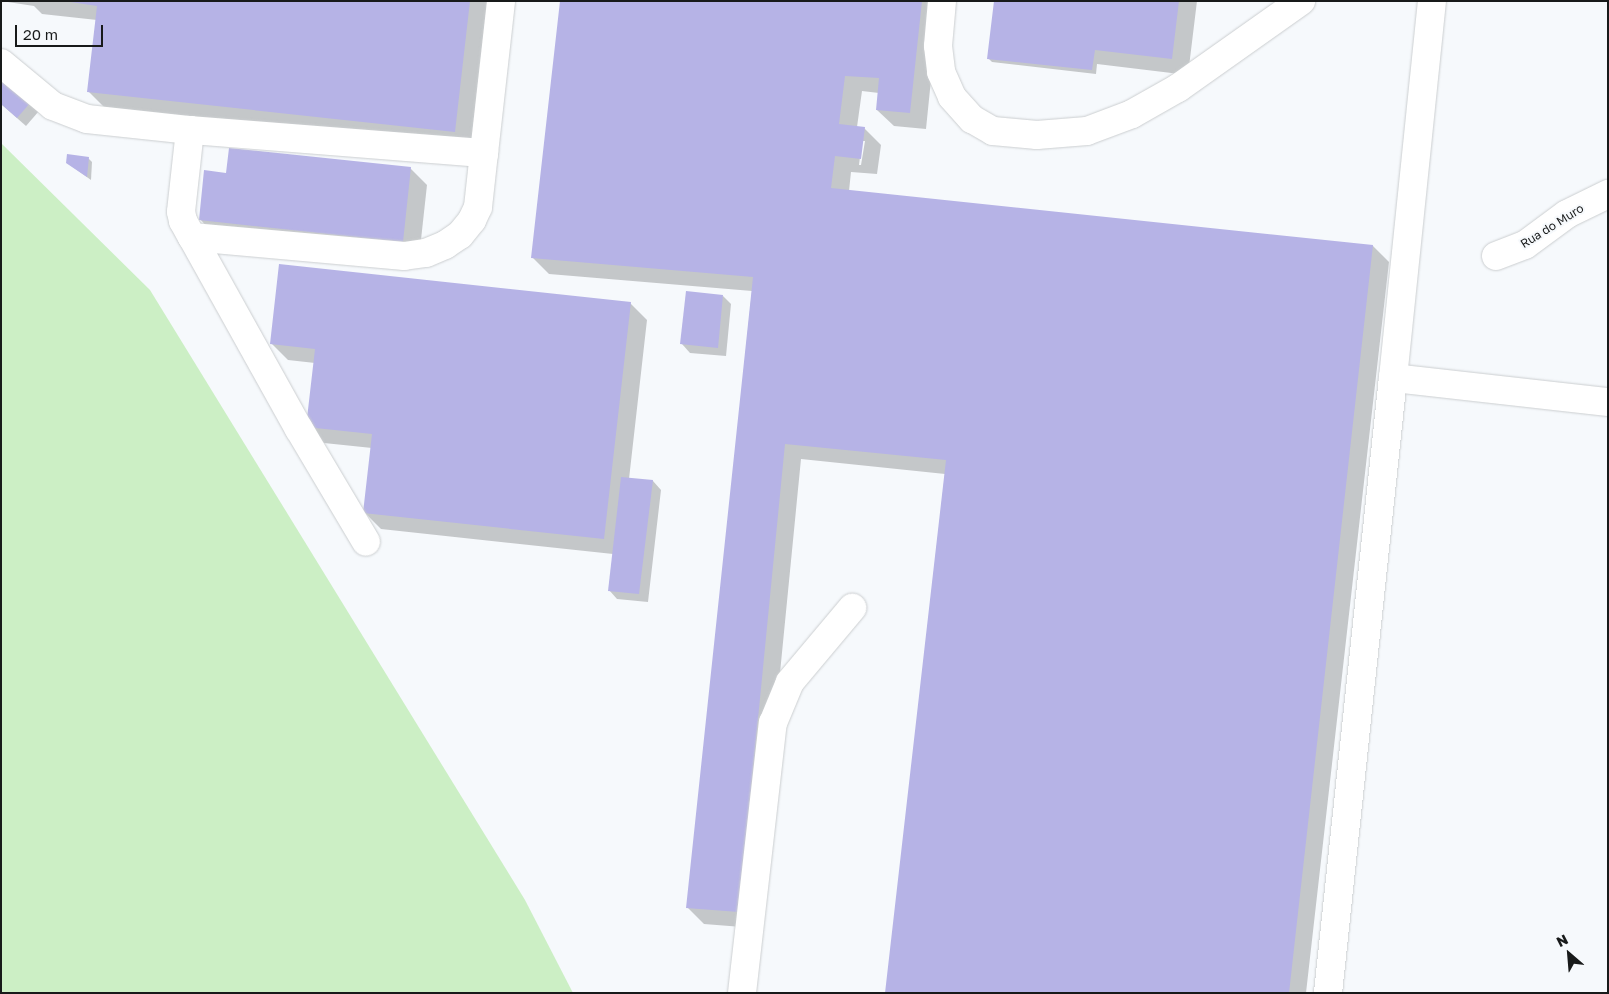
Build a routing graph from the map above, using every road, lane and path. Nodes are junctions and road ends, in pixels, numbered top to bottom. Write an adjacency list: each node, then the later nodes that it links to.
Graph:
1 (501, 1): 7 (street)
2 (942, 1): 3 (street)
3 (1301, 1)
4 (1432, 1): 11 (street)
5 (1, 62): 6 (street)
6 (190, 130): 7 (street); 9 (street)
7 (484, 153): 9 (street)
8 (1608, 194): 10 (street, Rua do Muro)
9 (192, 237): 13 (street)
10 (1496, 256)
11 (1393, 378): 12 (street); 16 (street)
12 (1608, 402)
13 (366, 542)
14 (852, 608): 15 (street)
15 (742, 993)
16 (1328, 993)

